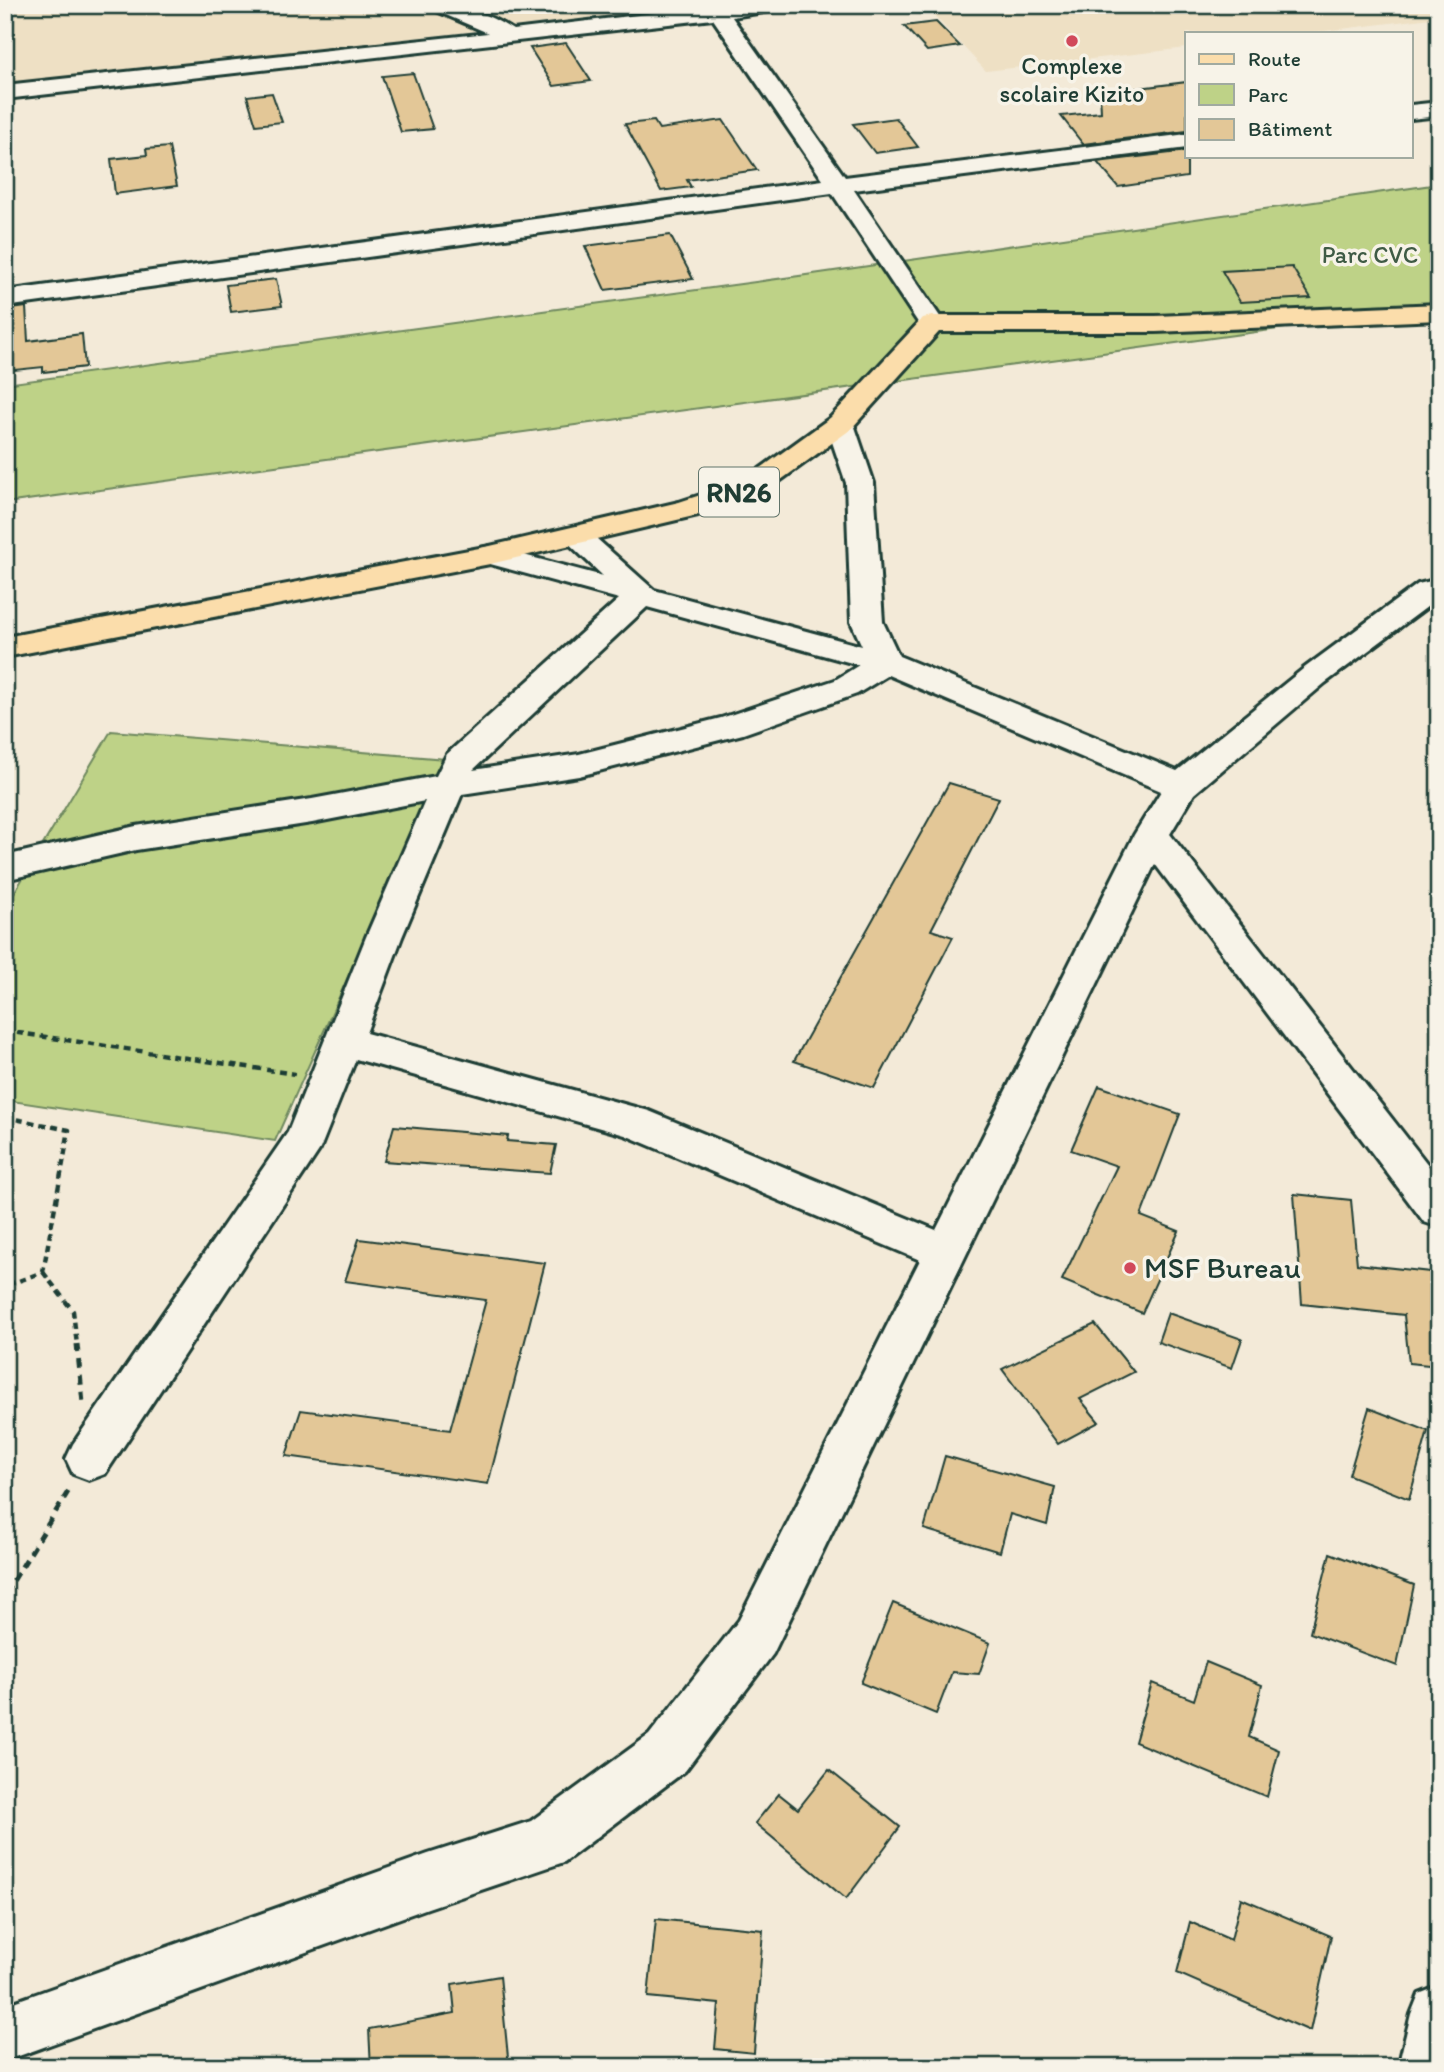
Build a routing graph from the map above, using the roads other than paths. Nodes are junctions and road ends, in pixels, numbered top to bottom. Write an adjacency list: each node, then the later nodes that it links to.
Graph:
1 (439, 5): 4 (street)
2 (775, 5): 3 (street)
3 (716, 8): 4 (street); 9 (street)
4 (507, 36): 5 (street)
5 (5, 92)
6 (1439, 109): 7 (street)
7 (1412, 112)
8 (1185, 141): 9 (street)
9 (839, 185): 10 (street); 12 (street)
10 (5, 299)
11 (1439, 312): 12 (main road)
12 (932, 324): 13 (main road, RN26)
13 (840, 424): 14 (main road, RN26); 19 (street)
14 (576, 536): 15 (main road, RN26); 17 (street)
15 (490, 555): 17 (street); 18 (main road, RN26)
16 (1439, 588): 21 (street)
17 (642, 595): 19 (street); 20 (street)
18 (5, 647)
19 (886, 662): 20 (street); 21 (street)
20 (449, 785): 23 (street); 24 (street)
21 (1181, 786): 22 (street)
22 (1152, 835): 25 (street); 26 (street)
23 (5, 868)
24 (343, 1041): 26 (street); 27 (street)
25 (1439, 1210)
26 (947, 1253): 29 (street)
27 (89, 1459)
28 (1439, 2014): 30 (street)
29 (5, 2033)
30 (1426, 2067)

